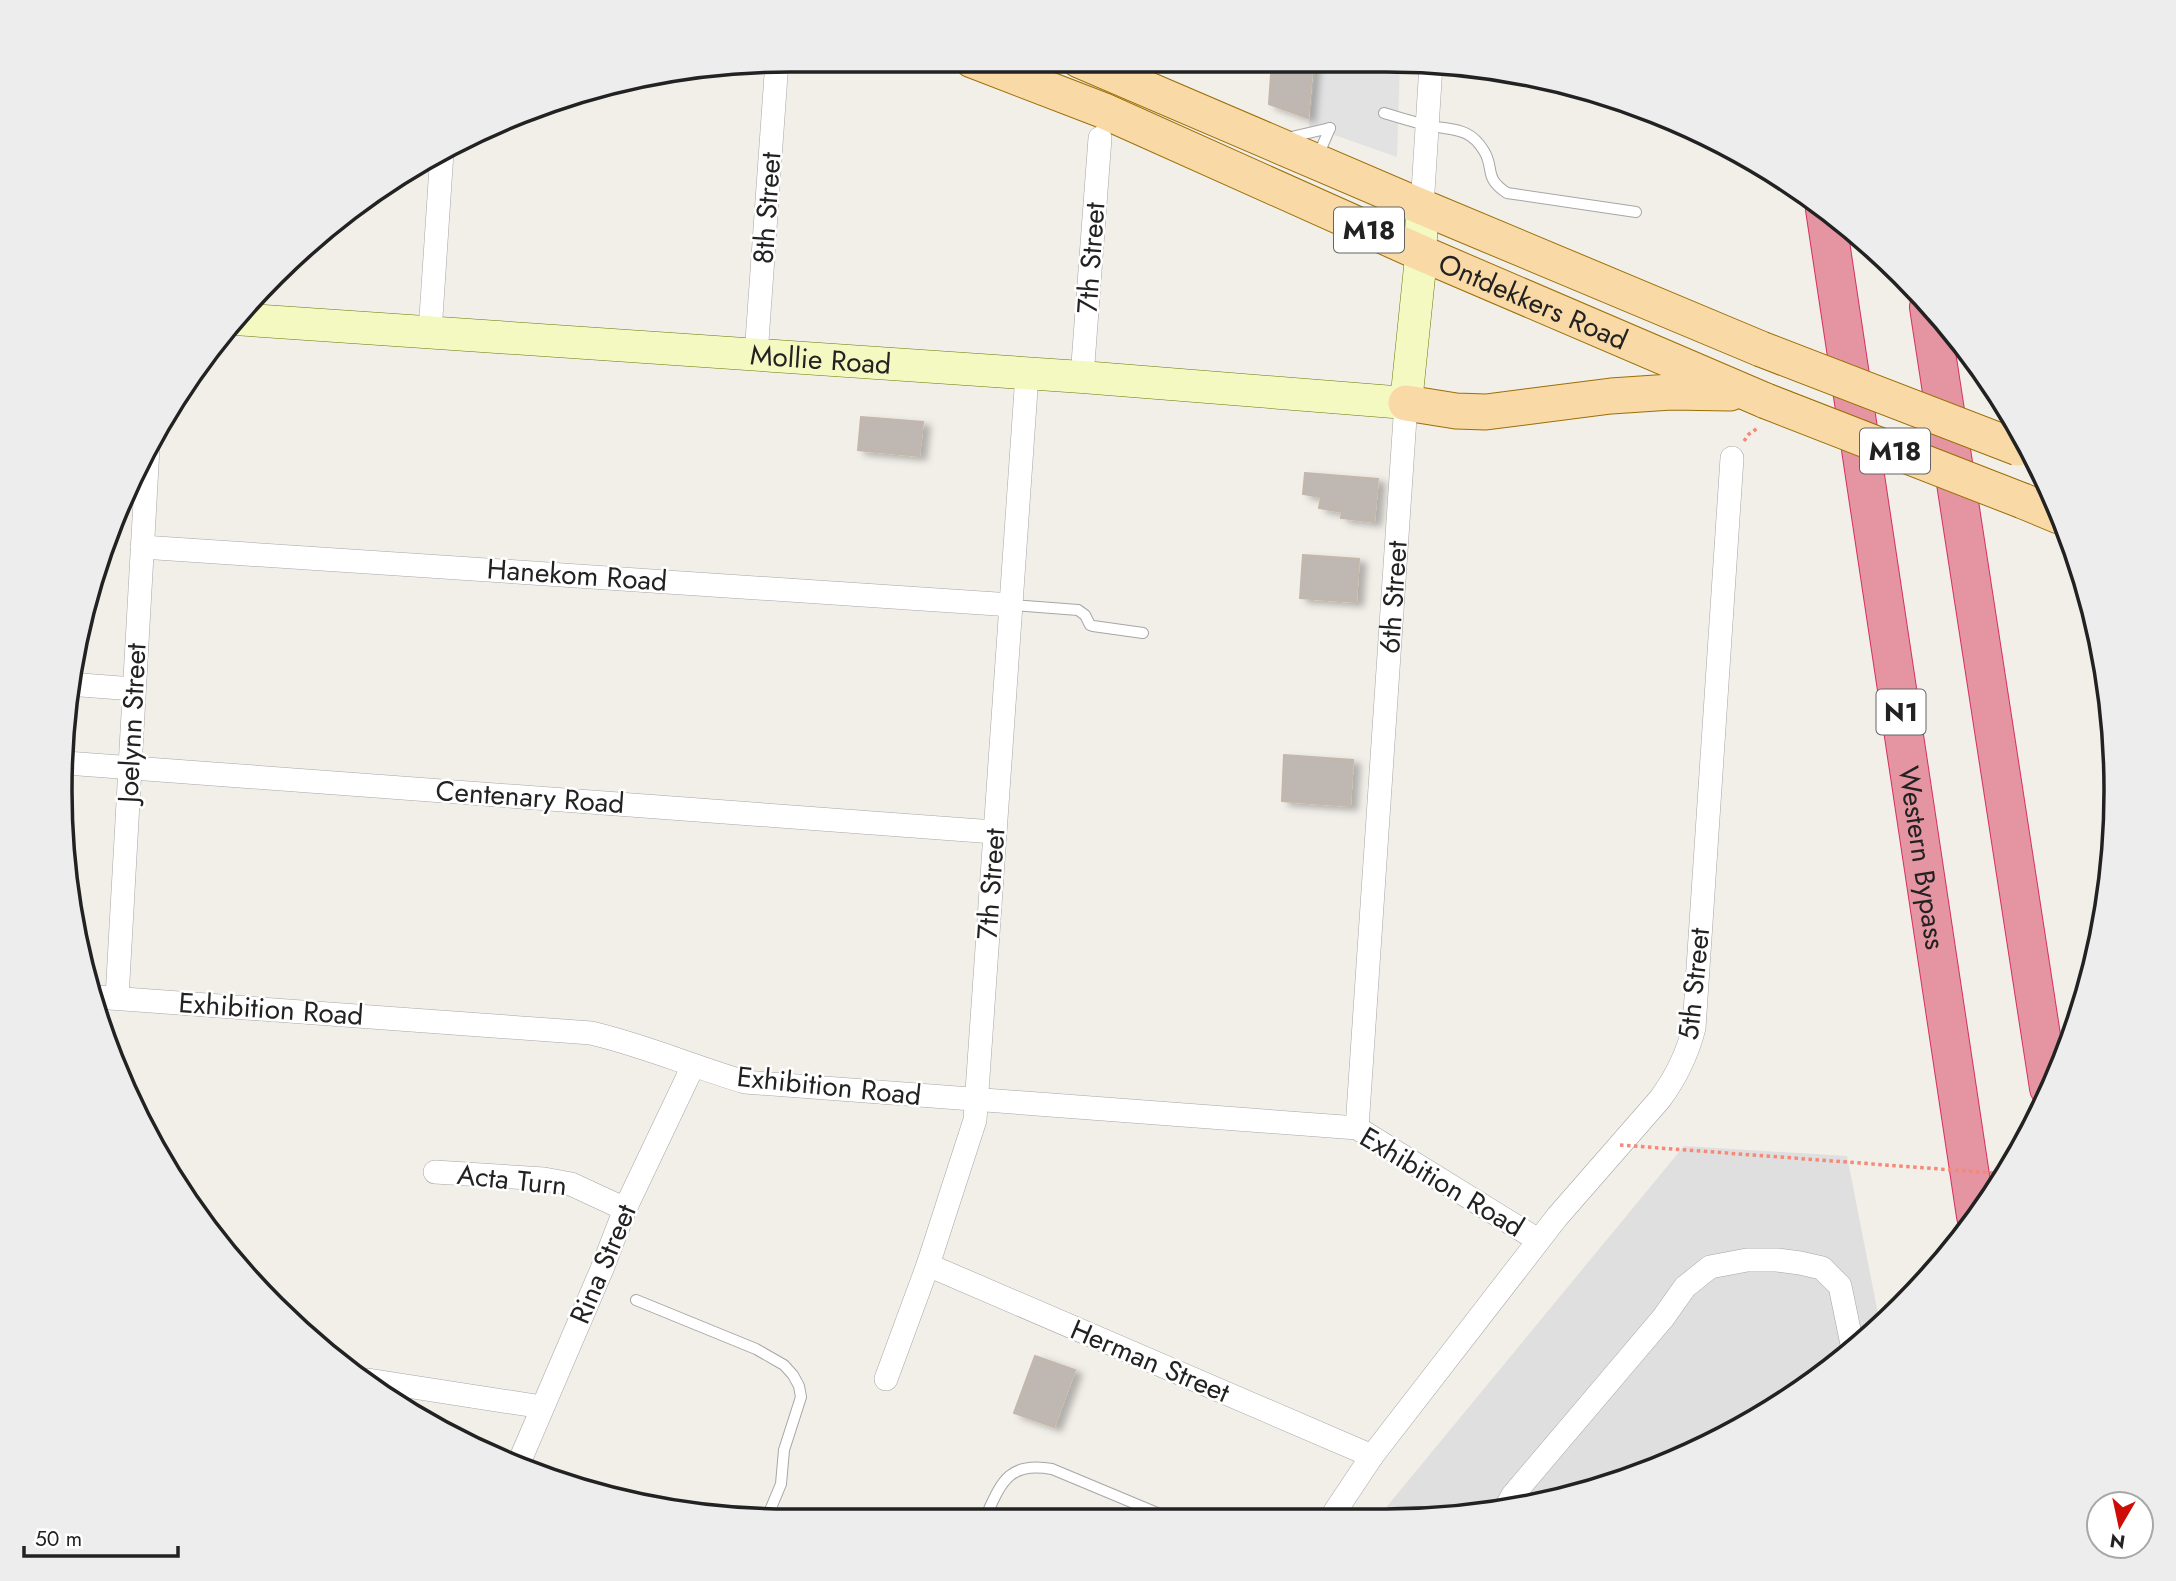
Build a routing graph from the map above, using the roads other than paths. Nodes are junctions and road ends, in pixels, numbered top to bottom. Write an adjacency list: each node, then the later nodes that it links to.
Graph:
1 (776, 72): 17 (street, 8th Street)
2 (996, 72): 7 (main road, Ontdekkers Road / M18)
3 (1098, 72): 7 (street, 7th Street)
4 (1117, 72): 10 (main road, Ontdekkers Road / M18)
5 (1431, 73): 8 (street, 6th Street)
6 (1384, 113): 8 (lane)
7 (1101, 124): 13 (main road, Ontdekkers Road / M18); 19 (street, 7th Street)
8 (1428, 125): 10 (street, 6th Street); 11 (lane)
9 (441, 163): 16 (street)
10 (1422, 208): 13 (main road, 6th Street); 22 (main road, Ontdekkers Road / M18, bridge)
11 (1636, 212)
12 (1827, 223): 40 (highway, Western Bypass / N1)
13 (1420, 253): 20 (main road, Ontdekkers Road / M18); 21 (main road, 6th Street)
14 (248, 320): 16 (main road, Mollie Road)
15 (1932, 324): 36 (highway)
16 (430, 332): 17 (main road, Mollie Road)
17 (756, 355): 18 (main road, Mollie Road)
18 (1027, 375): 19 (main road, Mollie Road); 27 (street, 7th Street)
19 (1082, 377): 21 (main road, Mollie Road)
20 (1769, 402): 21 (main road); 25 (main road, Ontdekkers Road / M18, bridge)
21 (1406, 404): 38 (street, 6th Street)
22 (2017, 448)
23 (1732, 458): 42 (street, 5th Street)
24 (143, 480): 26 (street, Joelynn Street)
25 (2048, 511)
26 (142, 547): 27 (street, Hanekom Road); 30 (street, Joelynn Street)
27 (1012, 605): 28 (lane); 33 (street, 7th Street)
28 (1143, 632)
29 (80, 685): 30 (street)
30 (134, 689): 32 (street, Joelynn Street)
31 (73, 763): 32 (street, Centenary Road)
32 (129, 767): 33 (street, Centenary Road); 34 (street, Joelynn Street)
33 (994, 832): 37 (street, 7th Street)
34 (106, 997): 35 (street, Exhibition Road)
35 (693, 1066): 37 (street, Exhibition Road); 41 (street, Rina Street)
36 (2047, 1073)
37 (976, 1100): 38 (street, Exhibition Road); 43 (street, 7th Street)
38 (1357, 1128): 42 (street, Exhibition Road)
39 (435, 1172): 41 (street, Acta Turn)
40 (1974, 1203)
41 (625, 1209): 48 (street, Rina Street)
42 (1538, 1240): 49 (street, 5th Street)
43 (928, 1265): 46 (street, 7th Street); 49 (street, Herman Street)
44 (636, 1300): 52 (lane)
45 (1851, 1338): 51 (street)
46 (886, 1379)
47 (383, 1382): 48 (street)
48 (541, 1406): 50 (street, Rina Street)
49 (1372, 1456): 55 (street, 5th Street)
50 (521, 1457)
51 (1511, 1497)
52 (771, 1509)
53 (990, 1509): 54 (lane)
54 (1148, 1509)
55 (1337, 1509)

